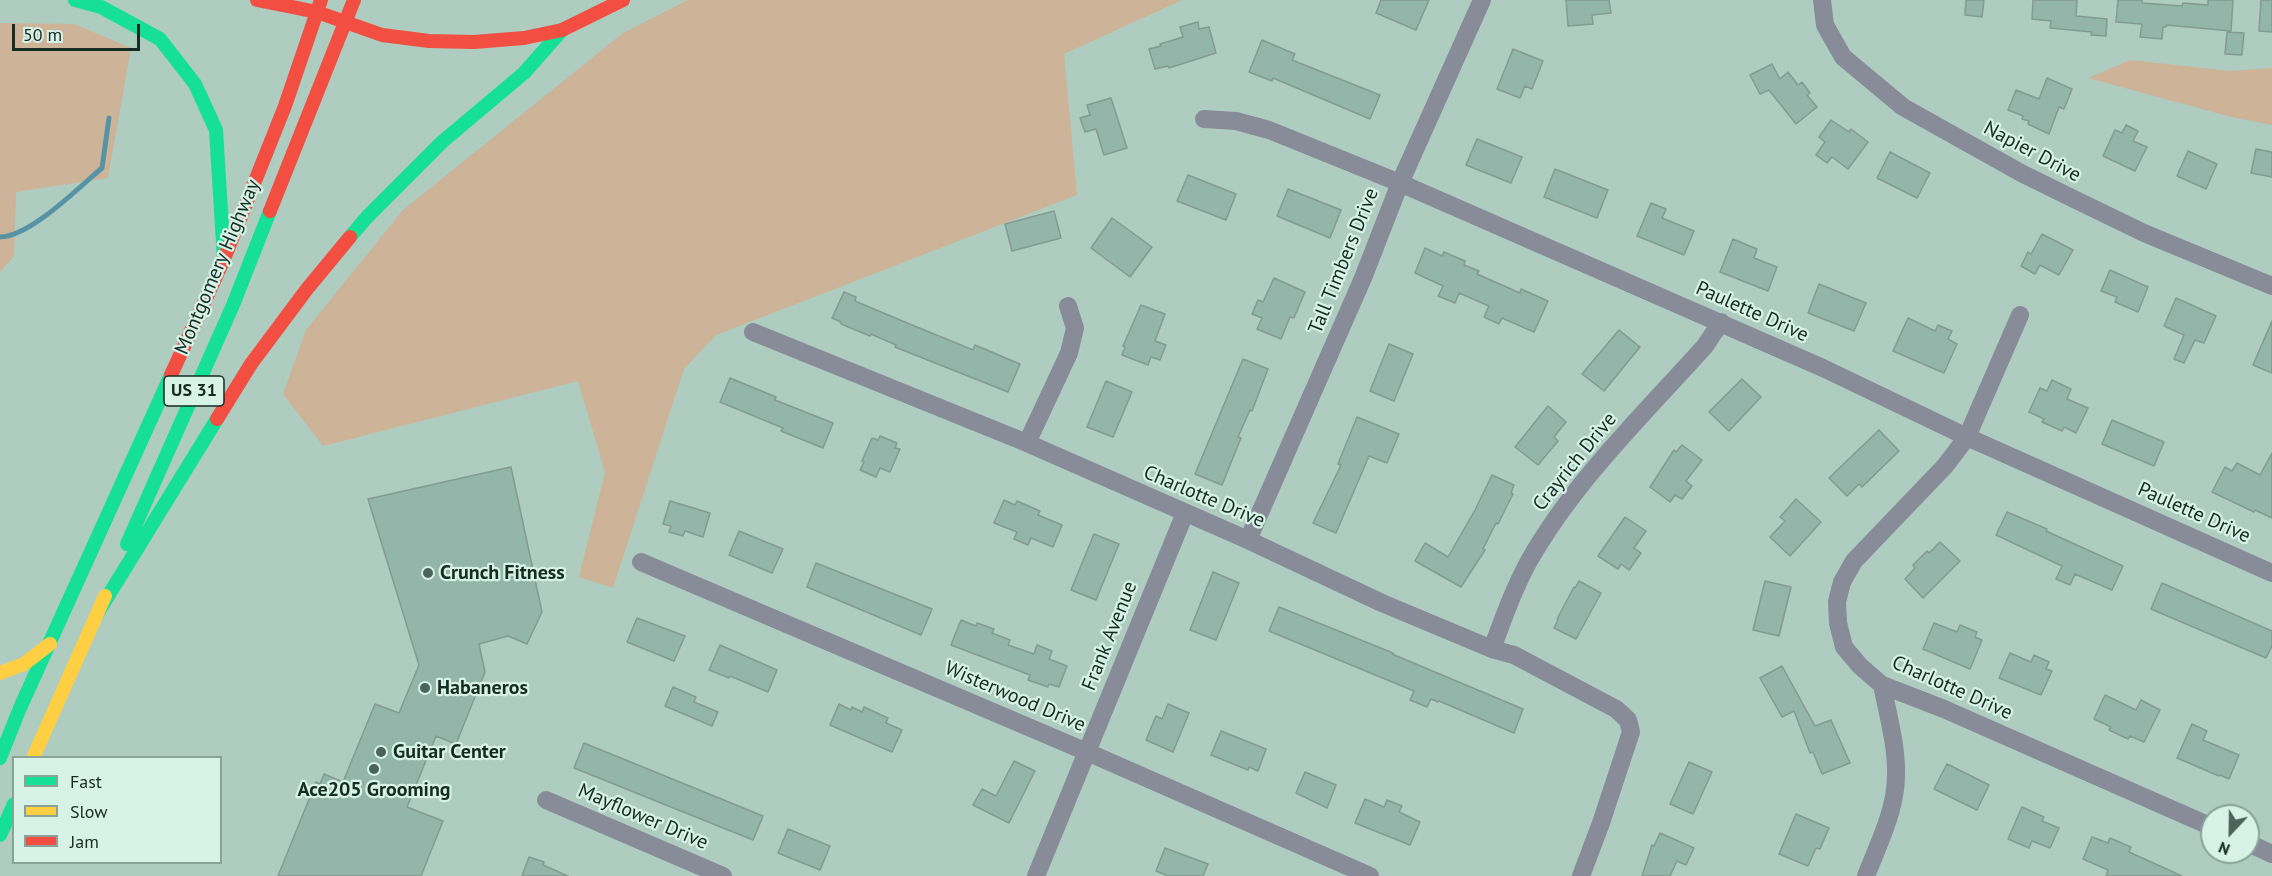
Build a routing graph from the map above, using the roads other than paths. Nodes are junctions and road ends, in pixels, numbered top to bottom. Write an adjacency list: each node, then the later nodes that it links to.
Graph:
1 (75, 0): 12 (main road)
2 (257, 0): 7 (main road)
3 (354, 0): 8 (main road, Montgomery Highway / US 31)
4 (623, 0): 9 (main road)
5 (1482, 0): 11 (street, Tall Timbers Drive)
6 (1822, 0): 13 (street, Napier Drive)
7 (319, 6): 8 (main road); 12 (main road, Montgomery Highway / US 31)
8 (347, 22): 9 (main road); 24 (main road, Montgomery Highway / US 31)
9 (562, 30): 24 (main road)
10 (1204, 119): 11 (street, Paulette Drive)
11 (1400, 183): 16 (street, Paulette Drive); 21 (street, Tall Timbers Drive)
12 (224, 259): 25 (main road, Montgomery Highway / US 31)
13 (2272, 286)
14 (1068, 306): 19 (street)
15 (2020, 315): 18 (street, Charlotte Drive)
16 (1721, 322): 18 (street, Paulette Drive); 26 (street, Crayrich Drive)
17 (753, 332): 19 (street, Charlotte Drive)
18 (1967, 437): 23 (street, Paulette Drive); 28 (street, Charlotte Drive)
19 (1027, 443): 20 (street, Charlotte Drive)
20 (1185, 513): 21 (street, Charlotte Drive); 30 (street, Frank Avenue)
21 (1248, 540): 26 (street, Charlotte Drive)
22 (640, 562): 30 (street, Wisterwood Drive)
23 (2272, 573)
24 (97, 614): 32 (main road, Montgomery Highway / US 31)
25 (50, 644): 27 (main road); 31 (main road, Montgomery Highway / US 31)
26 (1492, 649): 40 (street, Charlotte Drive)
27 (0, 673)
28 (1882, 684): 35 (street, Charlotte Drive); 41 (street)
29 (0, 730): 31 (main road)
30 (1087, 753): 38 (street, Frank Avenue); 39 (street, Wisterwood Drive)
31 (1, 756)
32 (34, 756)
33 (546, 800): 37 (street, Mayflower Drive)
34 (12, 808): 36 (main road)
35 (2200, 822)
36 (0, 835)
37 (723, 876)
38 (1036, 876)
39 (1370, 876)
40 (1581, 876)
41 (1866, 876)

